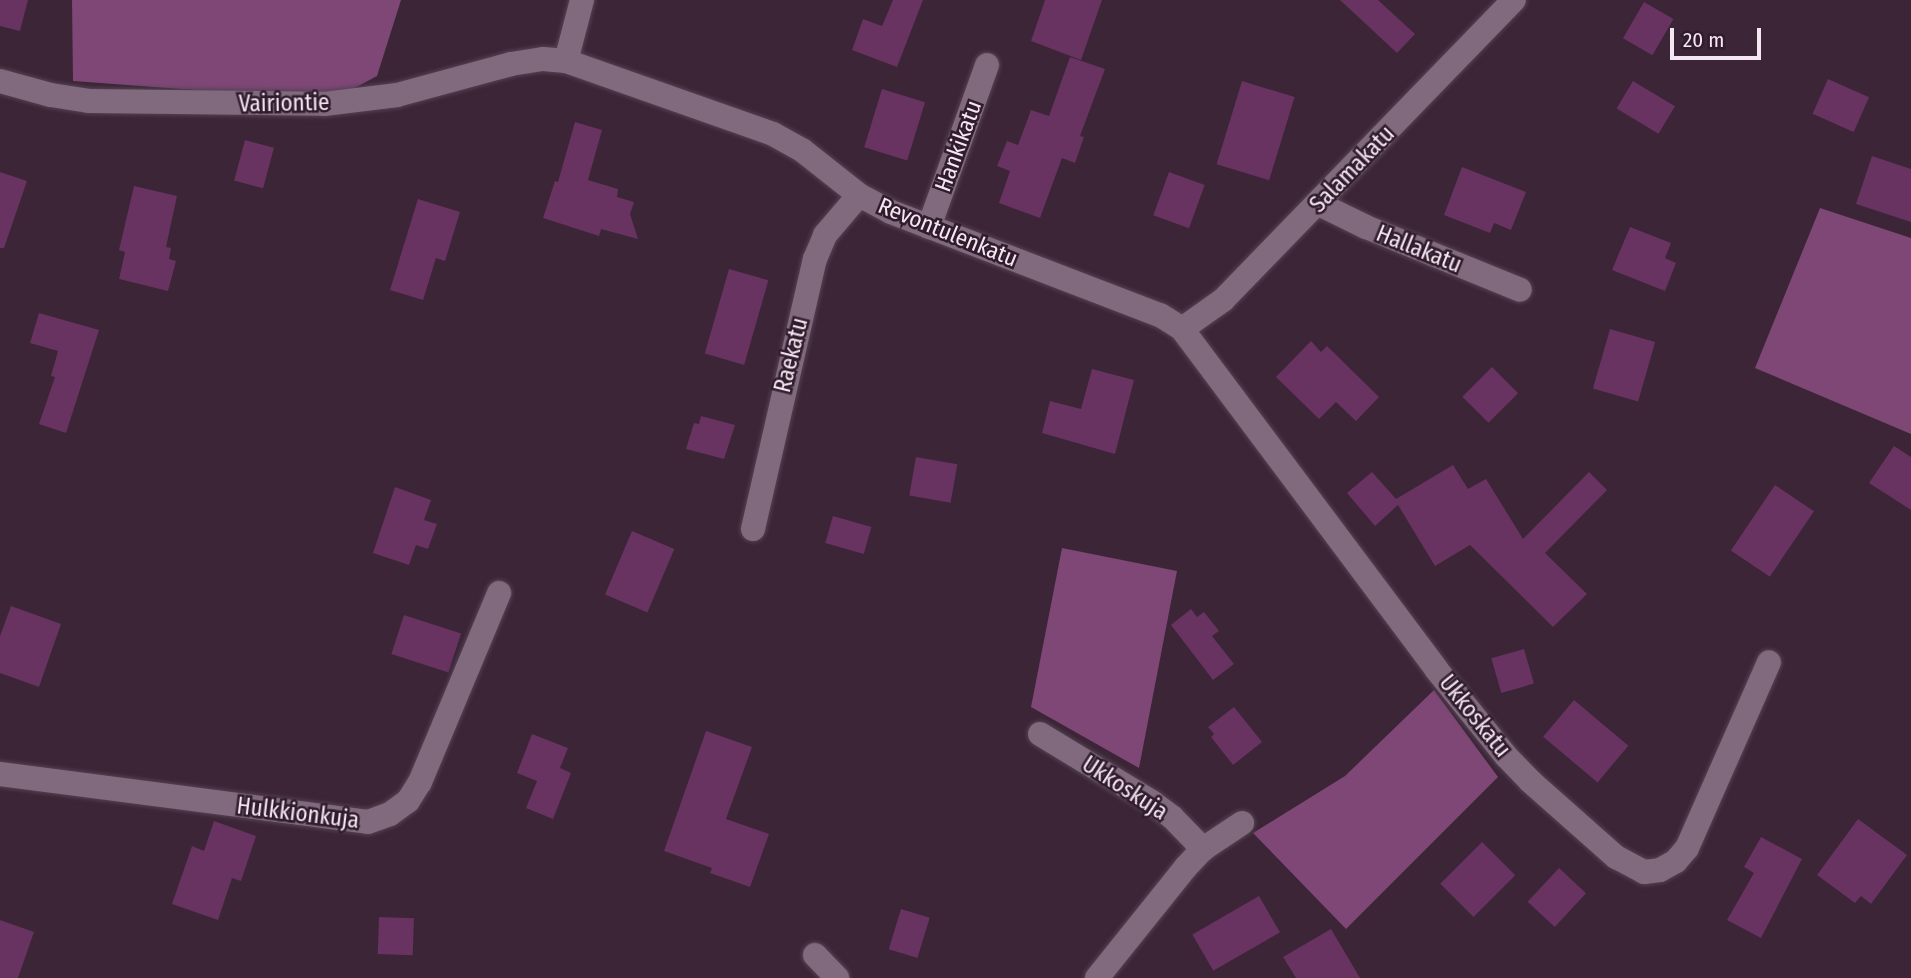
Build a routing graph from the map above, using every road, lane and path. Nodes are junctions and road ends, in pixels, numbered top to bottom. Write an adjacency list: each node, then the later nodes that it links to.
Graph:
1 (582, 0): 3 (street)
2 (1514, 0): 7 (street, Salamakatu)
3 (566, 61): 5 (street, Vairiontie); 6 (street, Revontulenkatu)
4 (987, 65): 8 (street, Hankikatu)
5 (0, 81)
6 (859, 195): 8 (street, Revontulenkatu); 11 (street, Raekatu)
7 (1319, 204): 9 (street, Hallakatu); 10 (street, Salamakatu)
8 (929, 227): 10 (street, Revontulenkatu)
9 (1520, 290)
10 (1182, 330): 13 (street, Ukkoskatu)
11 (753, 528)
12 (499, 593): 15 (street, Hulkkionkuja)
13 (1769, 662)
14 (1041, 734): 17 (street, Ukkoskuja)
15 (0, 774)
16 (1242, 823): 17 (street)
17 (1203, 849): 20 (street)
18 (815, 955): 19 (street)
19 (837, 978)
20 (1097, 978)

